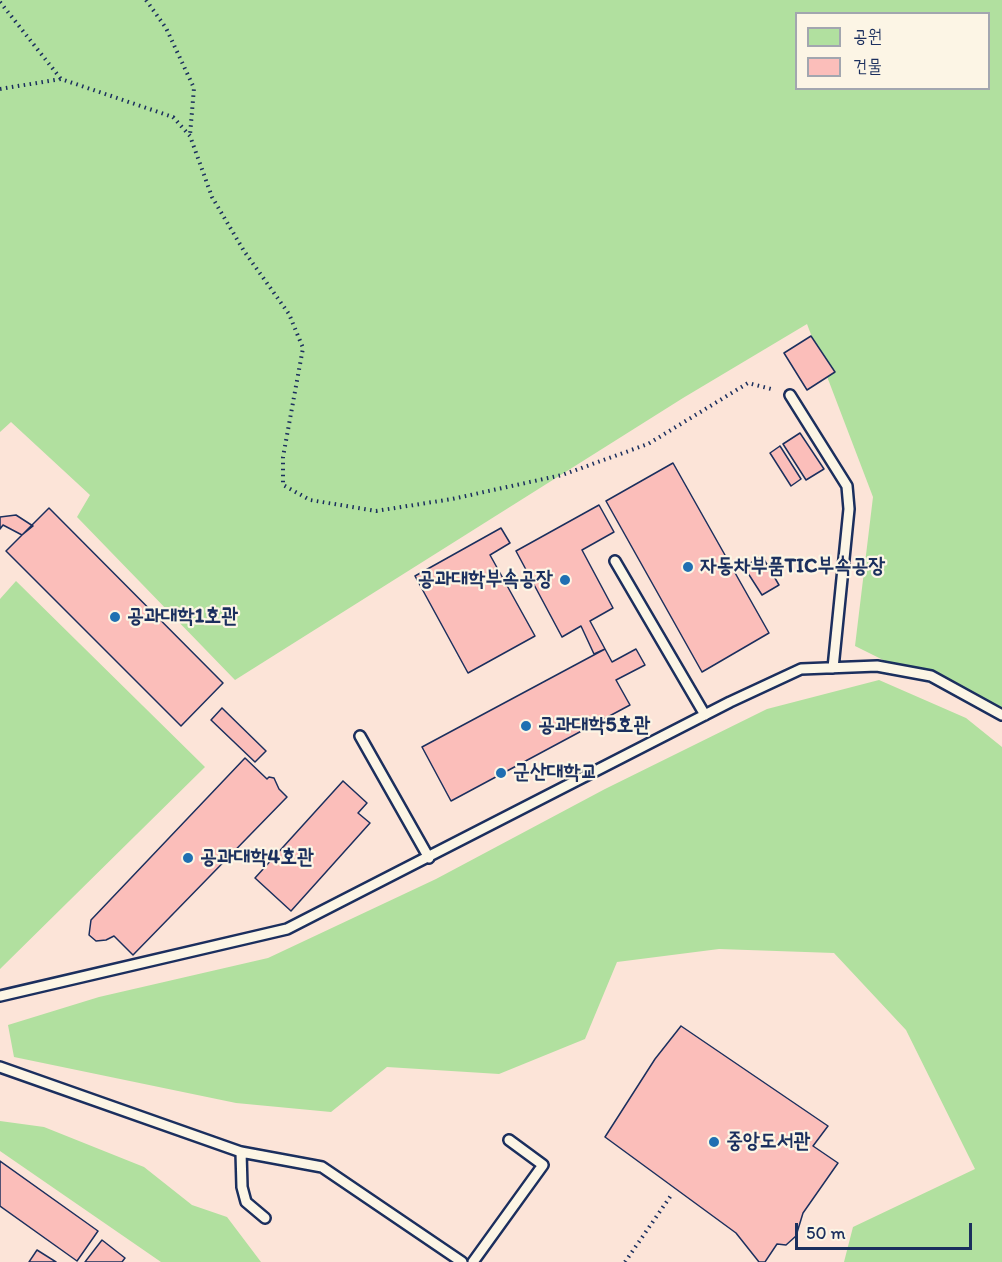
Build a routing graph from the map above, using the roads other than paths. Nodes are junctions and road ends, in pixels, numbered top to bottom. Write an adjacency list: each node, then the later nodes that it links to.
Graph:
1 (790, 395): 3 (lane)
2 (615, 561): 4 (lane)
3 (833, 668): 4 (lane); 5 (lane)
4 (705, 715): 7 (lane)
5 (1002, 715)
6 (360, 736): 7 (lane)
7 (429, 858): 8 (lane)
8 (0, 996)
9 (0, 1067): 11 (lane)
10 (509, 1140): 14 (lane)
11 (241, 1152): 12 (lane); 13 (lane)
12 (265, 1218)
13 (462, 1262)
14 (473, 1262)

